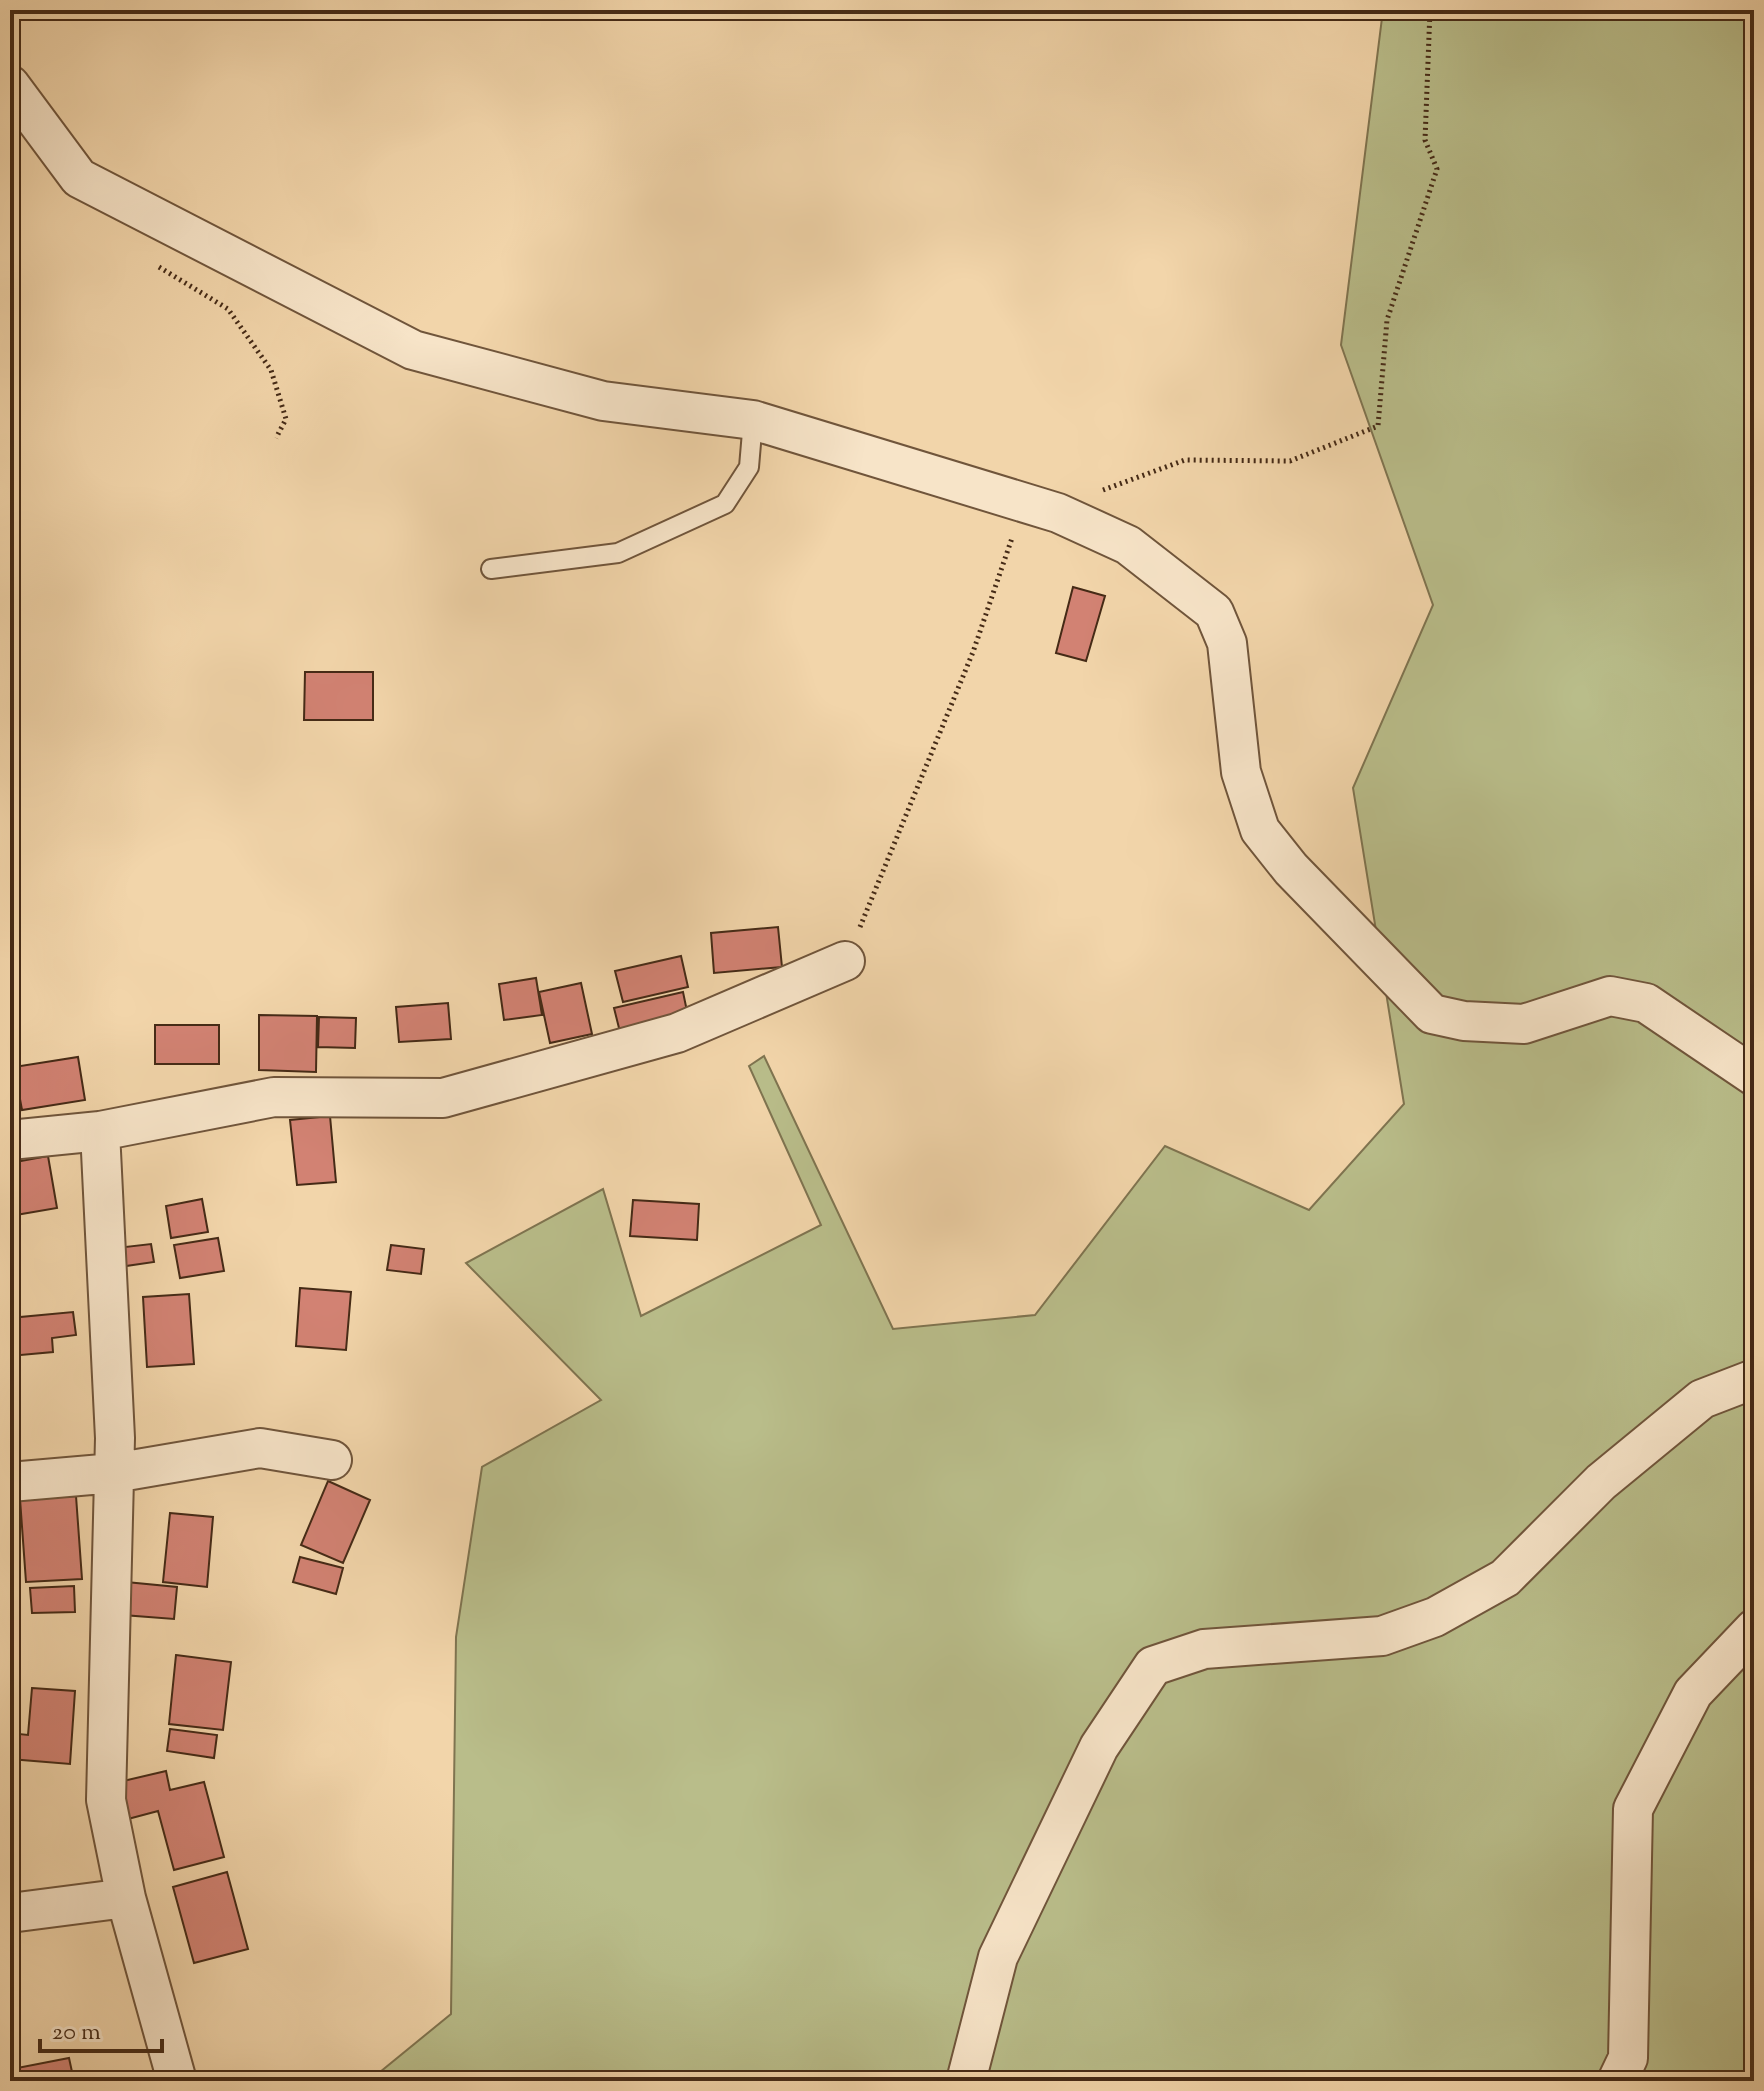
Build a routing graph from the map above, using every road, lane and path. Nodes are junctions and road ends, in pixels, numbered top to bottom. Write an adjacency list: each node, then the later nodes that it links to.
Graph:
1 (1430, 10): 6 (path)
2 (10, 85): 4 (street)
3 (151, 263): 5 (path)
4 (753, 420): 6 (street); 7 (lane)
5 (276, 438)
6 (1058, 513): 8 (path); 9 (street)
7 (491, 569)
8 (845, 961): 10 (street)
9 (1754, 1076)
10 (100, 1131): 11 (street); 14 (street)
11 (10, 1140)
12 (1754, 1379): 20 (street)
13 (332, 1460): 14 (street)
14 (114, 1473): 15 (street); 17 (street)
15 (10, 1482)
16 (1754, 1629): 21 (street)
17 (126, 1898): 18 (street); 19 (street)
18 (10, 1913)
19 (177, 2081)
20 (966, 2081)
21 (1617, 2081)

